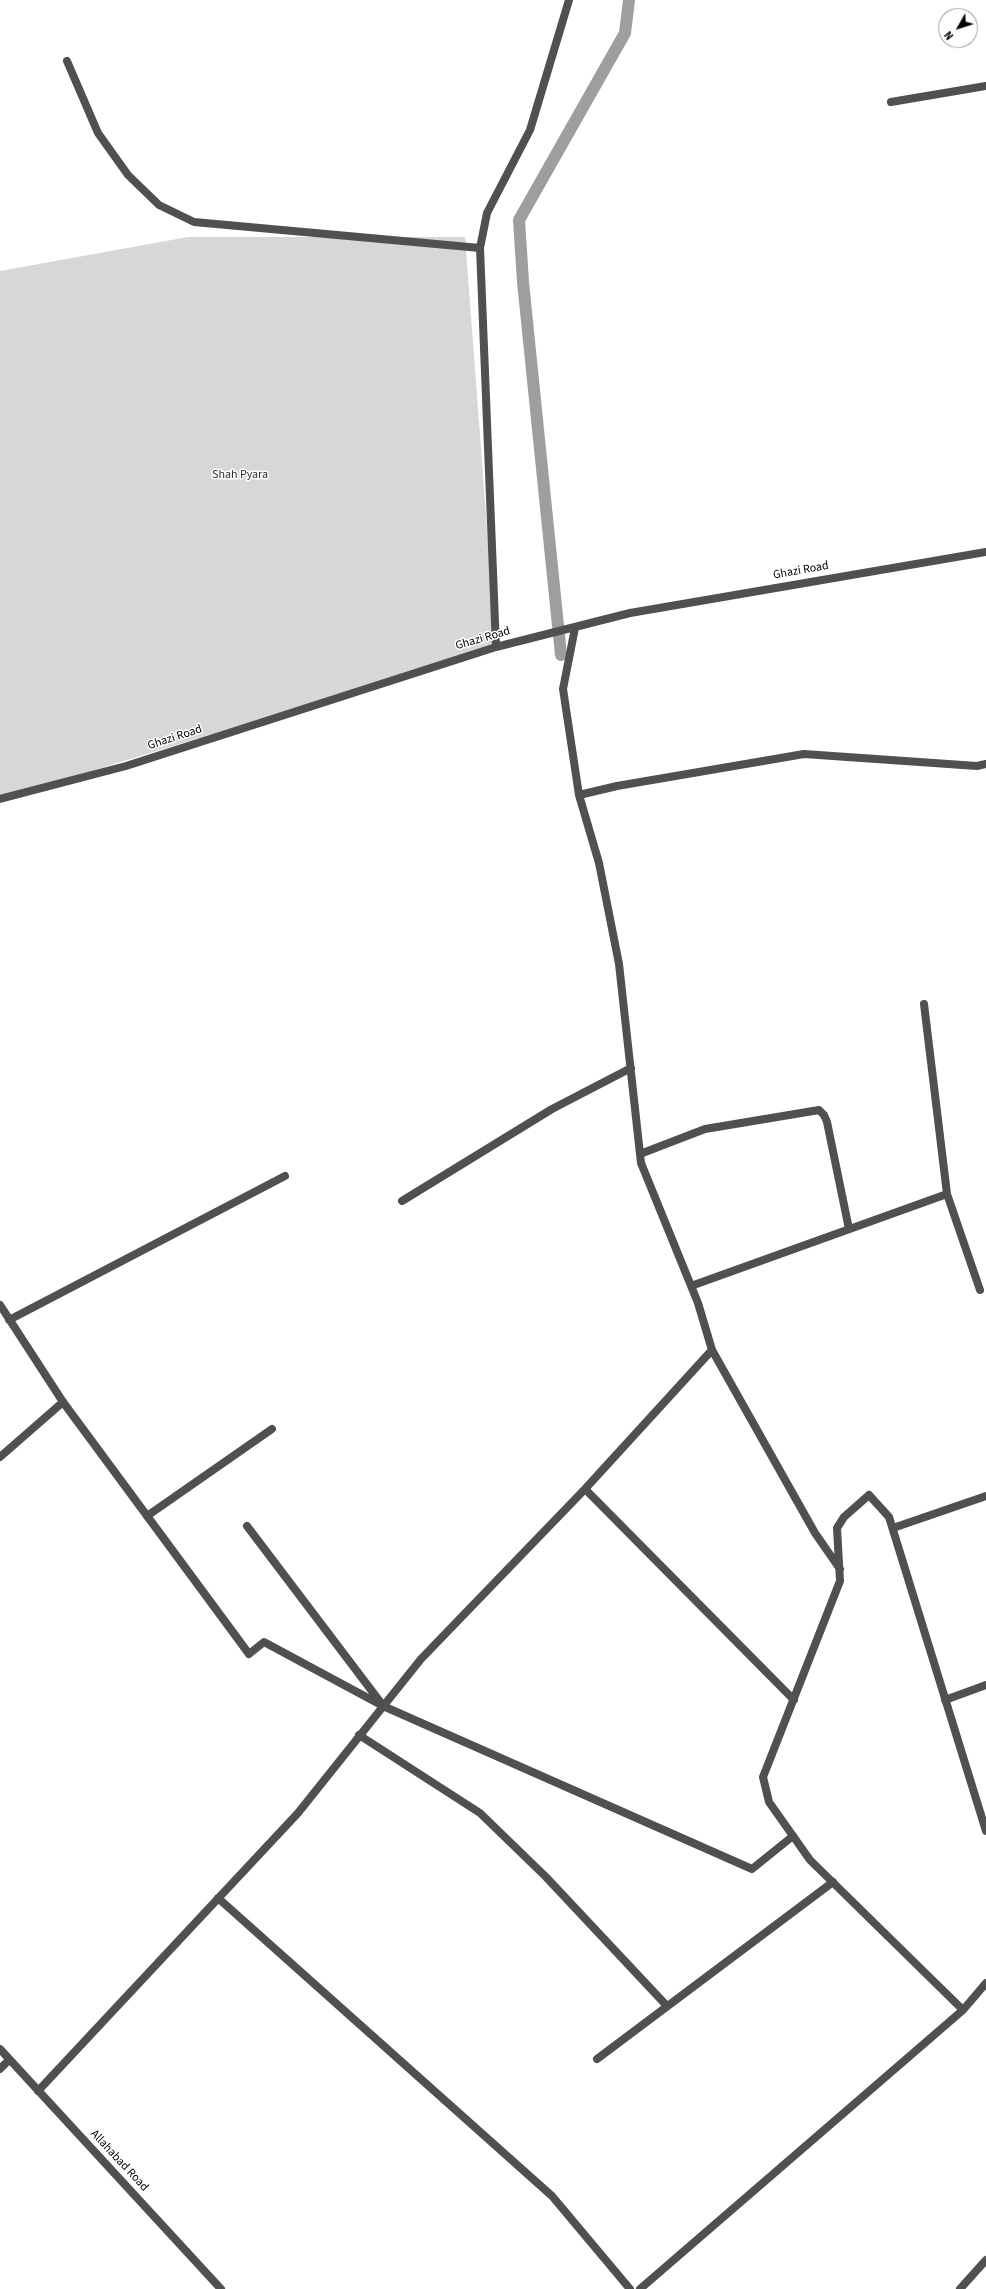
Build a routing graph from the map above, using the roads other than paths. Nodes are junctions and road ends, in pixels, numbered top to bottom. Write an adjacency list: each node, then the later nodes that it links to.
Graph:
1 (569, 0): 5 (street)
2 (67, 61): 5 (street)
3 (986, 86): 4 (street)
4 (891, 102)
5 (480, 248): 8 (street)
6 (986, 552): 7 (street, Ghazi Road)
7 (575, 628): 8 (street, Ghazi Road); 10 (street)
8 (496, 647): 11 (street, Ghazi Road)
9 (986, 764): 10 (street)
10 (579, 795): 13 (street)
11 (0, 800)
12 (924, 1004): 16 (street)
13 (631, 1068): 14 (street); 17 (street)
14 (640, 1154): 18 (street); 19 (street)
15 (285, 1176): 22 (street)
16 (947, 1194): 18 (street); 20 (street)
17 (402, 1201)
18 (849, 1229): 19 (street)
19 (691, 1286): 23 (street)
20 (980, 1290)
21 (0, 1305): 22 (street)
22 (9, 1320): 24 (street)
23 (712, 1350): 27 (street); 32 (street)
24 (63, 1402): 26 (street); 29 (street)
25 (272, 1429): 29 (street)
26 (0, 1457)
27 (585, 1489): 34 (street); 36 (street)
28 (986, 1496): 31 (street)
29 (147, 1516): 36 (street)
30 (247, 1526): 36 (street)
31 (893, 1528): 32 (street); 35 (street)
32 (840, 1569): 34 (street)
33 (986, 1685): 35 (street)
34 (794, 1700): 40 (street)
35 (945, 1700): 38 (street)
36 (383, 1706): 37 (street); 40 (street)
37 (360, 1735): 42 (street); 44 (street)
38 (983, 1808): 39 (street)
39 (986, 1831)
40 (793, 1836): 41 (street)
41 (833, 1882): 44 (street); 45 (street)
42 (218, 1898): 50 (street); 53 (street)
43 (986, 1983): 45 (street)
44 (667, 2006): 47 (street)
45 (963, 2010): 54 (street)
46 (0, 2049): 48 (street, Allahabad Road)
47 (596, 2059)
48 (9, 2060): 49 (street); 50 (street, Allahabad Road)
49 (0, 2069)
50 (38, 2091): 52 (street, Allahabad Road)
51 (984, 2266): 55 (street)
52 (221, 2289)
53 (630, 2289)
54 (640, 2289)
55 (960, 2289)

